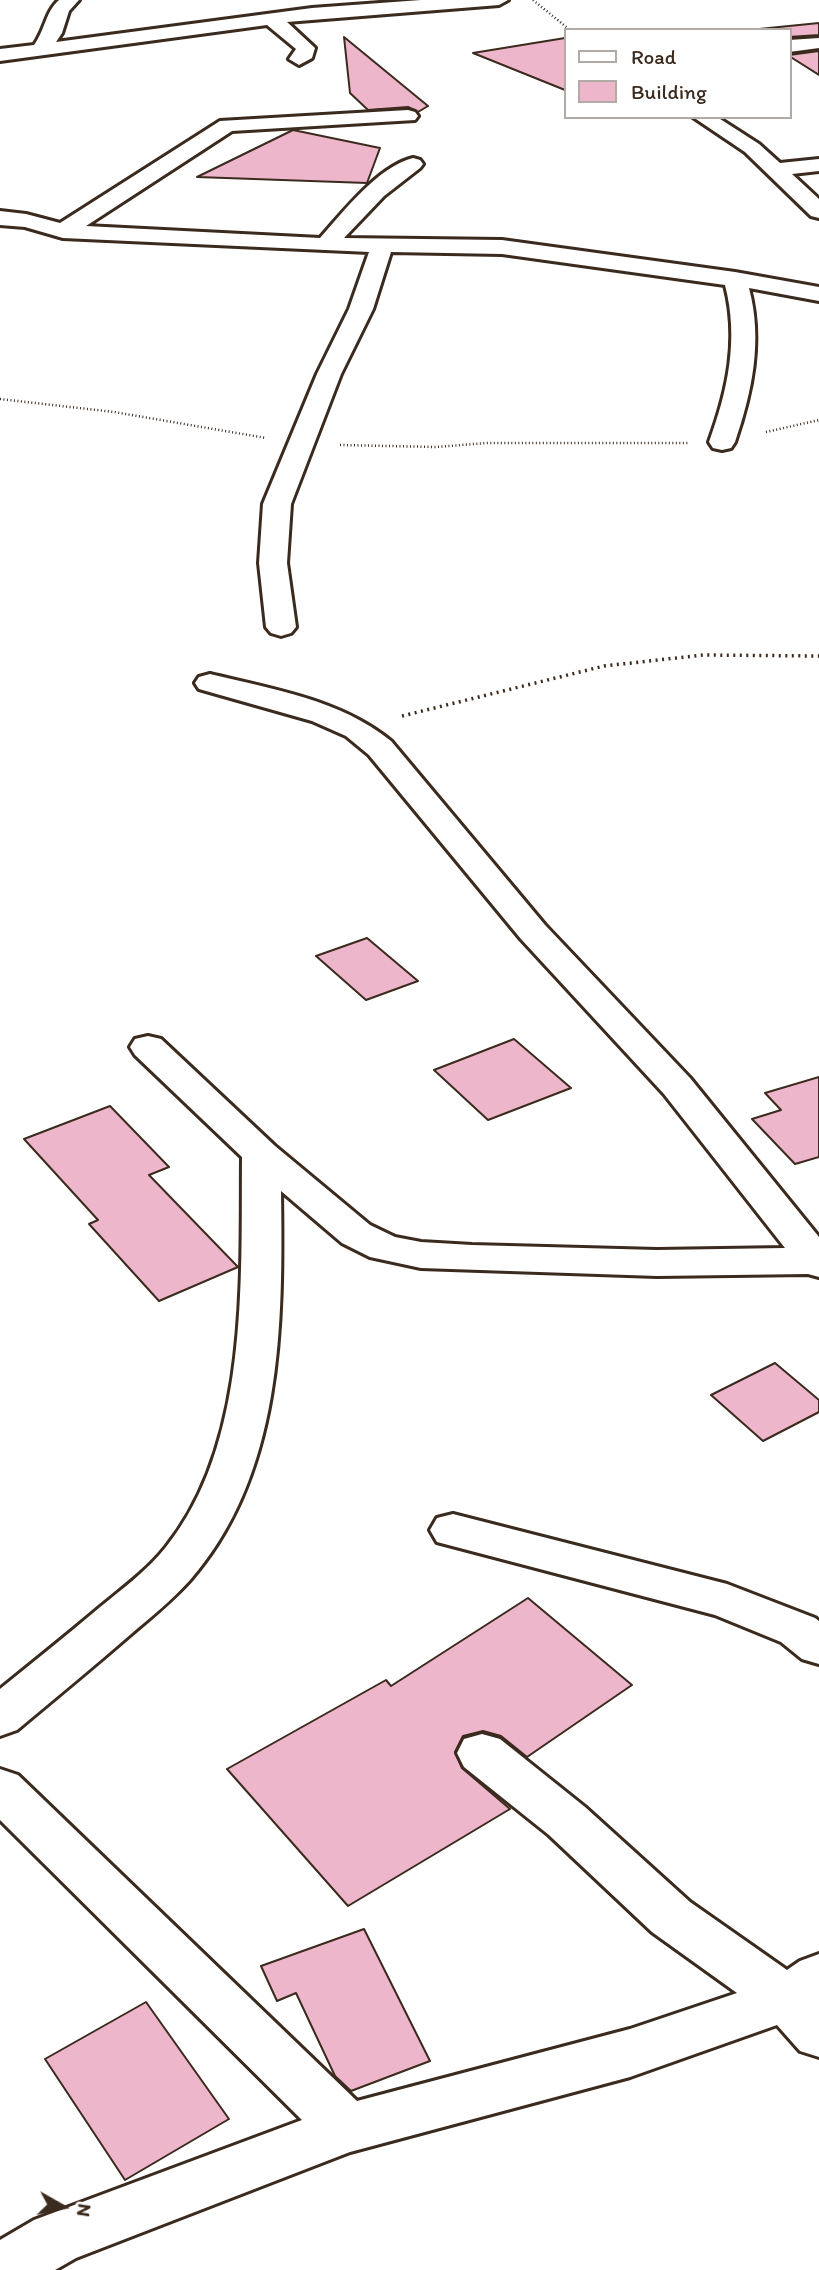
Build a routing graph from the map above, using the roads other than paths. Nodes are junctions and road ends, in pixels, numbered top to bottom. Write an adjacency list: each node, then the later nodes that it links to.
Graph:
1 (70, 0): 6 (street)
2 (499, 0): 3 (street)
3 (272, 19): 6 (street); 8 (street)
4 (818, 43): 5 (street)
5 (791, 46)
6 (39, 51): 7 (street)
7 (0, 55)
8 (299, 60)
9 (408, 116): 16 (street)
10 (707, 119): 13 (street)
11 (413, 164): 17 (street)
12 (819, 165): 13 (street)
13 (777, 170): 14 (street)
14 (819, 211)
15 (0, 218): 16 (street)
16 (64, 231): 17 (street)
17 (326, 245): 18 (street)
18 (383, 246): 19 (street); 22 (street)
19 (735, 279): 20 (street); 21 (street)
20 (819, 294)
21 (722, 442)
22 (281, 627)
23 (210, 683): 26 (street)
24 (148, 1047): 25 (street)
25 (261, 1154): 26 (street); 29 (street)
26 (818, 1262)
27 (453, 1530): 28 (street)
28 (819, 1646)
29 (0, 1717)
30 (482, 1753): 32 (street)
31 (0, 1789): 33 (street)
32 (808, 2003): 33 (street)
33 (347, 2128): 34 (street)
34 (1, 2270)

